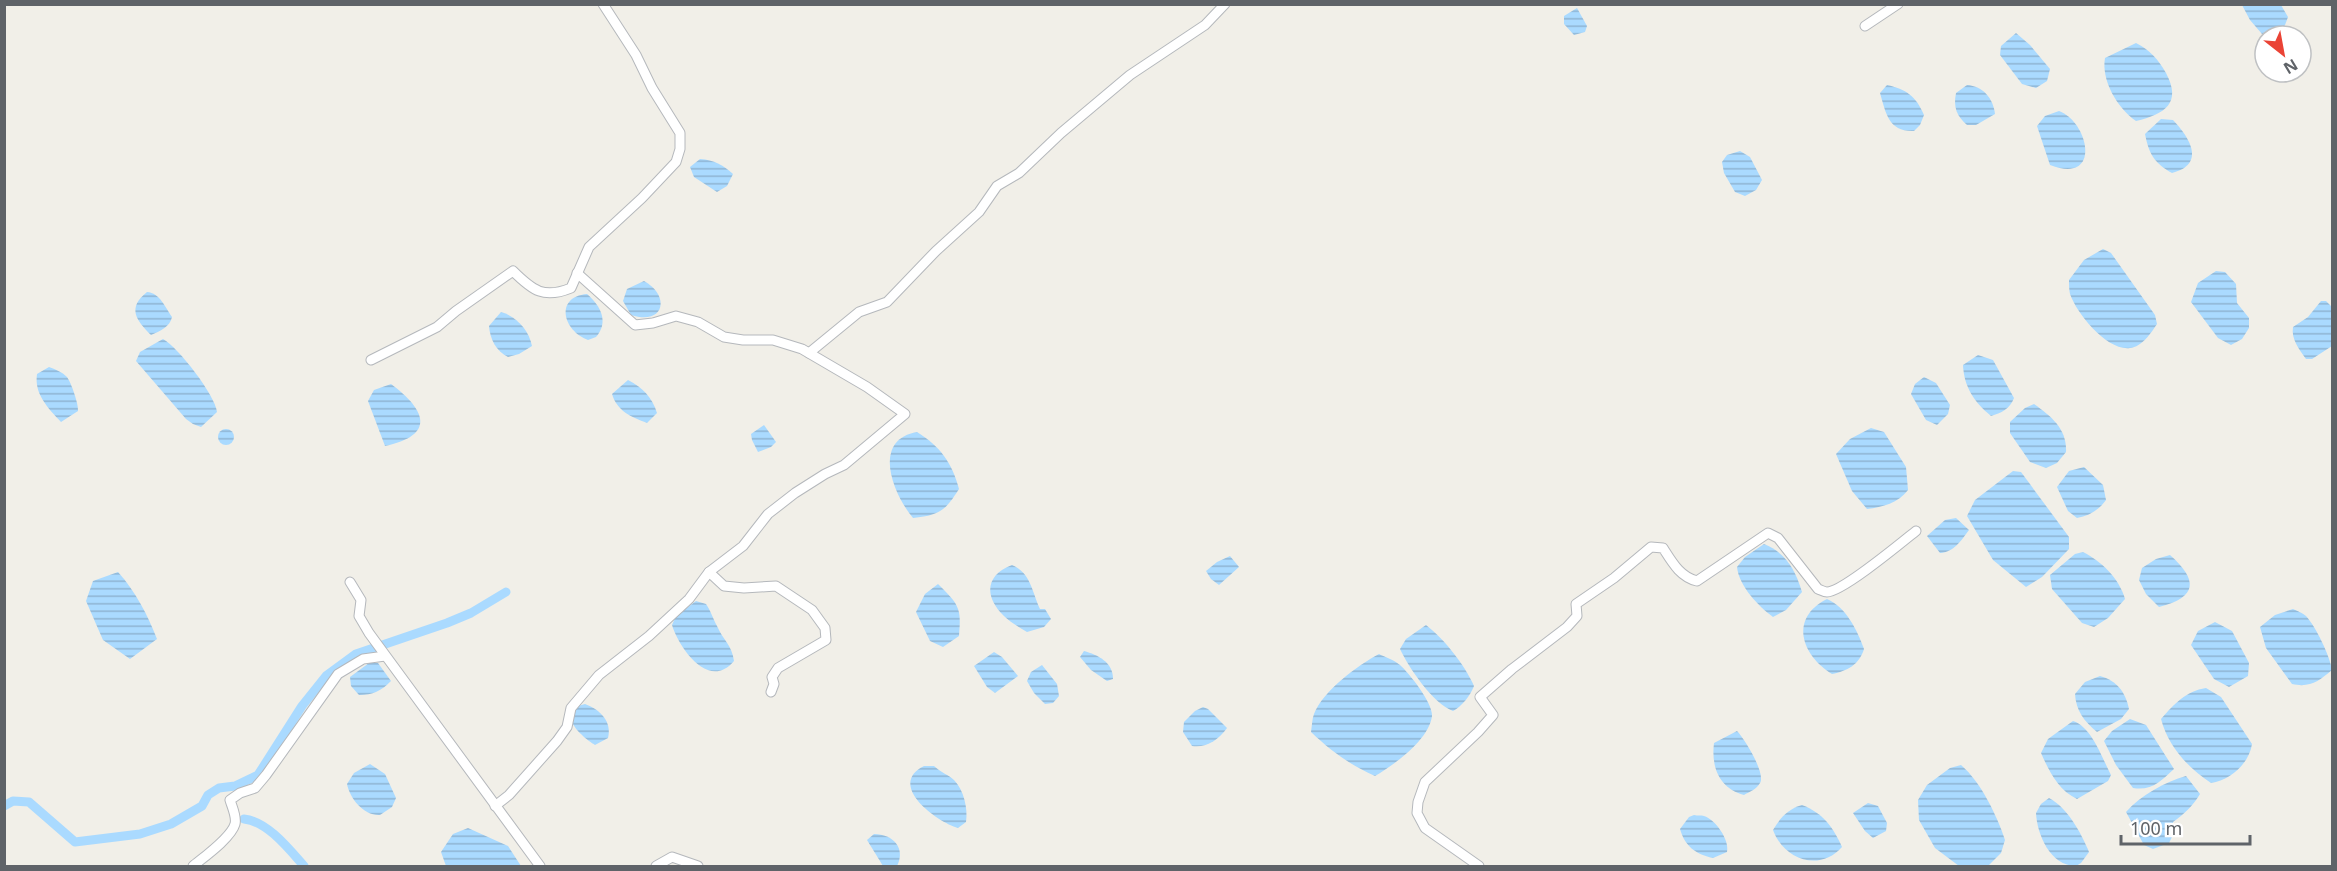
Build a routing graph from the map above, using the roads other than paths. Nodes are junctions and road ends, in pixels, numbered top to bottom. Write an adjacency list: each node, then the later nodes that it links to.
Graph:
1 (603, 4): 5 (street)
2 (1225, 4): 6 (street)
3 (1898, 4): 4 (street)
4 (1865, 26)
5 (577, 273): 6 (street); 7 (street)
6 (809, 353): 9 (street)
7 (372, 360)
8 (1916, 531): 18 (street)
9 (709, 572): 12 (street); 13 (street)
10 (350, 582): 11 (street)
11 (385, 656): 13 (street); 14 (street)
12 (771, 692)
13 (495, 806): 15 (street)
14 (193, 867)
15 (540, 867)
16 (656, 867): 17 (street)
17 (698, 867)
18 (1479, 867)

